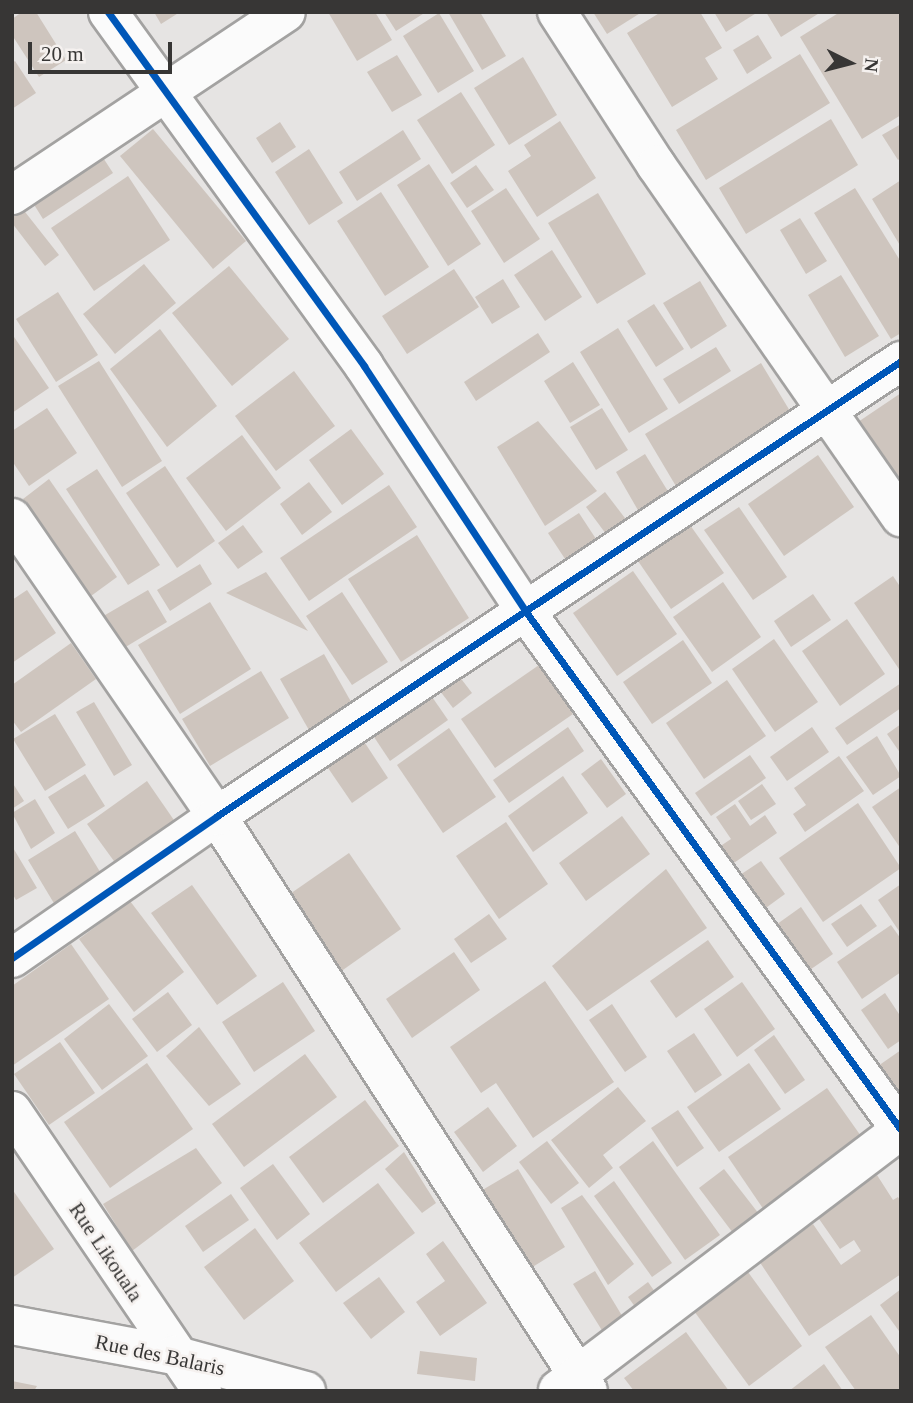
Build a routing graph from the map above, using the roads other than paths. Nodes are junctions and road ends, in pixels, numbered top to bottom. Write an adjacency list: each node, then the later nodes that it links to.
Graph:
1 (108, 12): 4 (street)
2 (286, 12): 4 (street)
3 (557, 12): 7 (street)
4 (167, 93): 5 (street); 10 (street)
5 (12, 195)
6 (901, 361): 7 (street)
7 (825, 410): 8 (street); 10 (street)
8 (901, 517)
9 (12, 518): 11 (street)
10 (526, 612): 11 (street); 14 (street)
11 (217, 816): 12 (street); 17 (street)
12 (12, 958)
13 (12, 1111): 16 (street, Rue Likouala)
14 (901, 1130): 17 (street)
15 (12, 1325): 16 (street, Rue des Balaris)
16 (174, 1355): 18 (street, Rue Likouala); 19 (street, Rue des Balaris)
17 (574, 1386)
18 (202, 1391)
19 (306, 1391)

